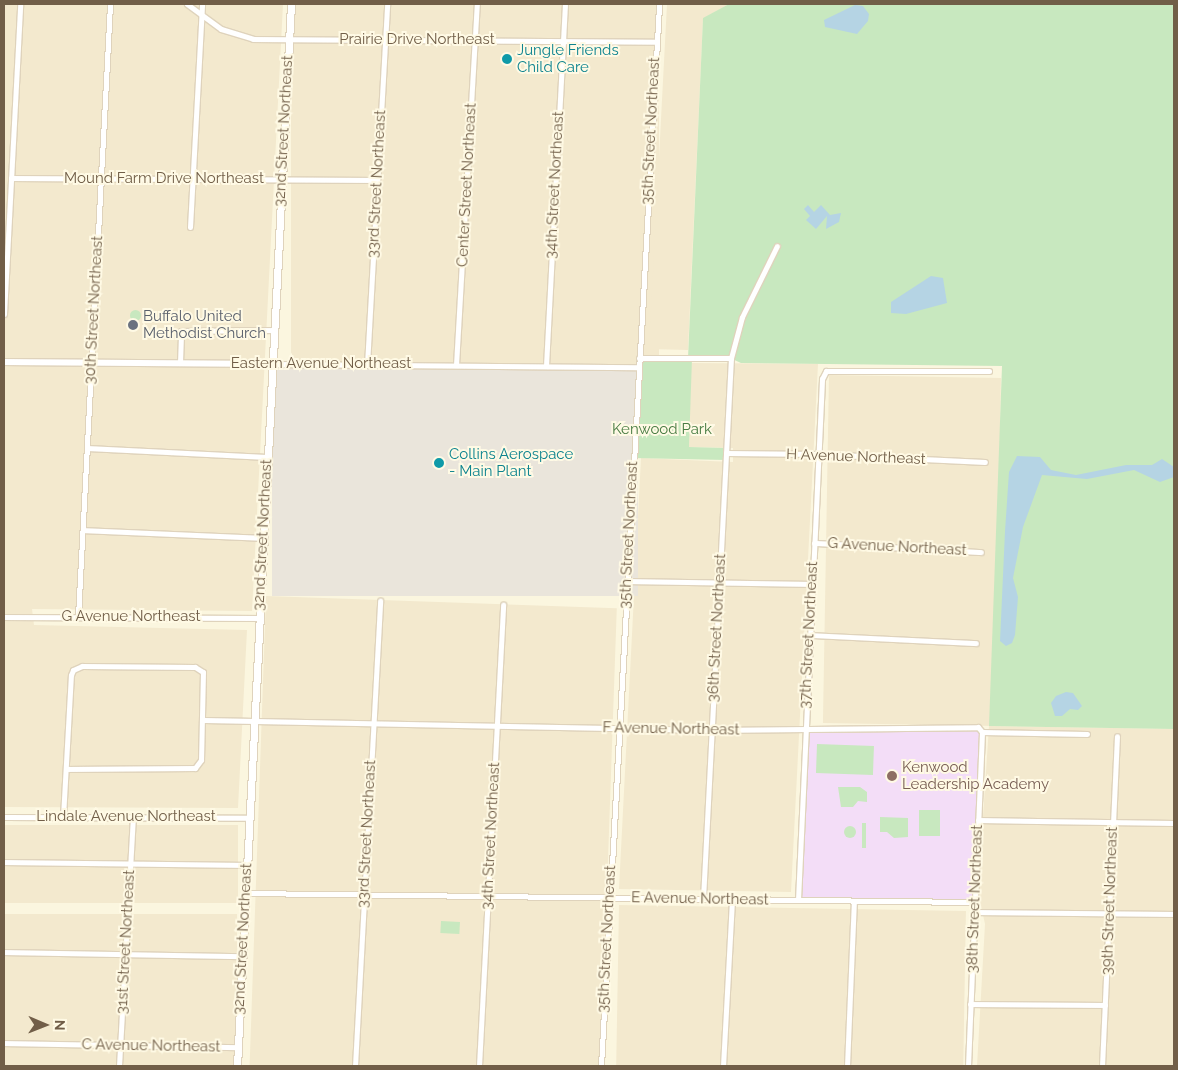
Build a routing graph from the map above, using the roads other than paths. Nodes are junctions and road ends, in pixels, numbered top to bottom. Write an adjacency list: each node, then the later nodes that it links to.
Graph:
1 (20, 4): 16 (street)
2 (110, 4): 17 (street, 30th Street Northeast)
3 (187, 4): 10 (street, Prairie Drive Northeast)
4 (202, 4): 10 (street)
5 (291, 4): 11 (main road, 32nd Street Northeast)
6 (387, 4): 12 (street, 33rd Street Northeast)
7 (477, 4): 13 (street, Center Street Northeast)
8 (565, 4): 14 (street, 34th Street Northeast)
9 (659, 4): 15 (street, 35th Street Northeast)
10 (201, 14): 11 (street, Prairie Drive Northeast); 18 (street)
11 (289, 39): 12 (street, Prairie Drive Northeast); 19 (main road, 32nd Street Northeast)
12 (385, 40): 13 (street, Prairie Drive Northeast); 20 (street, 33rd Street Northeast)
13 (475, 40): 14 (street, Prairie Drive Northeast); 32 (street, Center Street Northeast)
14 (562, 42): 15 (street, Prairie Drive Northeast); 33 (street, 34th Street Northeast)
15 (656, 42): 25 (street, 35th Street Northeast)
16 (11, 178): 17 (street, Mound Farm Drive Northeast); 23 (street)
17 (101, 178): 18 (street, Mound Farm Drive Northeast); 28 (street, 30th Street Northeast)
18 (192, 178): 19 (street, Mound Farm Drive Northeast); 21 (street)
19 (281, 180): 20 (street, Mound Farm Drive Northeast); 24 (main road, 32nd Street Northeast)
20 (376, 180): 31 (street, 33rd Street Northeast)
21 (190, 227)
22 (777, 246): 26 (street, 36th Street Northeast)
23 (4, 314)
24 (273, 330): 29 (street); 30 (main road, 32nd Street Northeast)
25 (639, 358): 26 (street); 34 (street, 35th Street Northeast)
26 (730, 358): 37 (street, 36th Street Northeast)
27 (4, 362): 28 (street, Eastern Avenue Northeast)
28 (91, 363): 29 (street, Eastern Avenue Northeast); 36 (street, 30th Street Northeast)
29 (180, 363): 30 (street, Eastern Avenue Northeast)
30 (272, 364): 31 (street, Eastern Avenue Northeast); 39 (main road, 32nd Street Northeast)
31 (367, 365): 32 (street, Eastern Avenue Northeast)
32 (456, 365): 33 (street, Eastern Avenue Northeast)
33 (546, 366): 34 (street, Eastern Avenue Northeast)
34 (638, 367): 45 (street, 35th Street Northeast)
35 (989, 371): 38 (street, 37th Street Northeast)
36 (87, 448): 39 (street); 41 (street, 30th Street Northeast)
37 (726, 454): 38 (street, H Avenue Northeast); 46 (street, 36th Street Northeast)
38 (819, 454): 40 (street, H Avenue Northeast); 43 (street, 37th Street Northeast)
39 (267, 457): 42 (main road, 32nd Street Northeast)
40 (985, 462)
41 (82, 530): 42 (street); 51 (street, 30th Street Northeast)
42 (263, 538): 52 (main road, 32nd Street Northeast)
43 (814, 543): 44 (street, G Avenue Northeast); 47 (street, 37th Street Northeast)
44 (981, 552)
45 (626, 581): 46 (street); 59 (street, 35th Street Northeast)
46 (719, 582): 47 (street); 60 (street, 36th Street Northeast)
47 (812, 584): 53 (street, 37th Street Northeast)
48 (380, 601): 57 (street, 33rd Street Northeast)
49 (503, 605): 58 (street, 34th Street Northeast)
50 (4, 617): 51 (street, G Avenue Northeast)
51 (78, 617): 52 (street, G Avenue Northeast)
52 (259, 618): 56 (main road, 32nd Street Northeast)
53 (810, 635): 54 (street); 61 (street, 37th Street Northeast)
54 (976, 644)
55 (204, 720): 56 (street, F Avenue Northeast); 65 (street); 65 (street)
56 (254, 722): 57 (street, F Avenue Northeast); 69 (main road, 32nd Street Northeast)
57 (373, 724): 58 (street, F Avenue Northeast); 77 (street, 33rd Street Northeast)
58 (497, 726): 59 (street, F Avenue Northeast); 78 (street, 34th Street Northeast)
59 (618, 728): 60 (street, F Avenue Northeast); 79 (street, 35th Street Northeast)
60 (711, 730): 61 (street, F Avenue Northeast); 80 (street, 36th Street Northeast)
61 (804, 730): 62 (street, F Avenue Northeast); 82 (street, 37th Street Northeast)
62 (982, 732): 63 (street, F Avenue Northeast); 70 (street, 38th Street Northeast)
63 (1086, 734)
64 (1117, 736): 71 (street, 39th Street Northeast)
65 (66, 769): 67 (street)
66 (4, 816): 67 (street, Lindale Avenue Northeast)
67 (63, 817): 68 (street, Lindale Avenue Northeast)
68 (133, 817): 69 (street, Lindale Avenue Northeast); 74 (street, 31st Street Northeast)
69 (249, 818): 75 (main road, 32nd Street Northeast)
70 (978, 820): 71 (street); 84 (street, 38th Street Northeast)
71 (1113, 822): 72 (street); 86 (street, 39th Street Northeast)
72 (1174, 823)
73 (4, 862): 74 (street)
74 (130, 864): 75 (street); 89 (street, 31st Street Northeast)
75 (247, 865): 76 (main road, 32nd Street Northeast)
76 (245, 893): 77 (street, E Avenue Northeast); 90 (main road, 32nd Street Northeast)
77 (364, 894): 78 (street, E Avenue Northeast); 98 (street, 33rd Street Northeast)
78 (488, 896): 79 (street, E Avenue Northeast); 99 (street, 34th Street Northeast)
79 (609, 898): 80 (street, E Avenue Northeast); 100 (street, 35th Street Northeast)
80 (703, 899): 81 (street, E Avenue Northeast)
81 (732, 899): 82 (street, E Avenue Northeast); 101 (street)
82 (798, 900): 83 (street, E Avenue Northeast)
83 (854, 900): 84 (street, E Avenue Northeast); 102 (street)
84 (974, 902): 85 (street, 38th Street Northeast)
85 (974, 912): 86 (street); 91 (street, 38th Street Northeast)
86 (1109, 914): 87 (street); 92 (street, 39th Street Northeast)
87 (1174, 914)
88 (4, 952): 89 (street)
89 (126, 954): 90 (street); 94 (street, 31st Street Northeast)
90 (242, 956): 95 (main road, 32nd Street Northeast)
91 (970, 1004): 92 (street); 103 (street, 38th Street Northeast)
92 (1105, 1005): 104 (street, 39th Street Northeast)
93 (4, 1043): 94 (street, C Avenue Northeast)
94 (121, 1046): 95 (street, C Avenue Northeast); 96 (street, 31st Street Northeast)
95 (238, 1047): 97 (main road, 32nd Street Northeast)
96 (120, 1066)
97 (237, 1066)
98 (355, 1066)
99 (479, 1066)
100 (601, 1066)
101 (723, 1066)
102 (847, 1066)
103 (968, 1066)
104 (1102, 1066)

